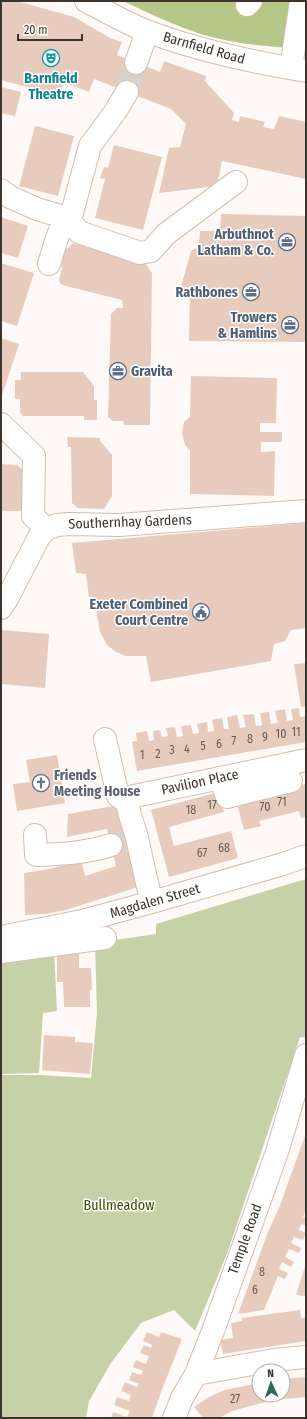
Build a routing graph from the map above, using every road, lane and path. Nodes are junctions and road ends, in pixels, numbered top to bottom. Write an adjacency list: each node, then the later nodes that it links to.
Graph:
1 (86, 1): 3 (street, Barnfield Road)
2 (301, 1): 5 (street)
3 (147, 32): 4 (street); 5 (street, Barnfield Road)
4 (136, 63)
5 (298, 69)
6 (126, 92): 9 (street)
7 (236, 182): 9 (street)
8 (1, 190): 9 (street)
9 (67, 218): 10 (street)
10 (49, 264)
11 (1, 424): 13 (street)
12 (306, 511): 13 (street, Southernhay Gardens)
13 (46, 529): 14 (street)
14 (1, 608)
15 (106, 739): 19 (street)
16 (306, 760): 17 (street, Pavilion Place)
17 (220, 778): 18 (street); 19 (street, Pavilion Place)
18 (291, 781)
19 (127, 802): 21 (street)
20 (35, 835): 21 (street)
21 (125, 841): 23 (street)
22 (306, 856): 23 (street, Magdalen Street)
23 (152, 902): 24 (street, Magdalen Street)
24 (1, 937)
25 (106, 938): 26 (street)
26 (1, 952)
27 (306, 1055): 29 (street, Temple Road)
28 (306, 1357): 29 (street)
29 (196, 1374): 30 (street, Temple Road)
30 (174, 1418)

